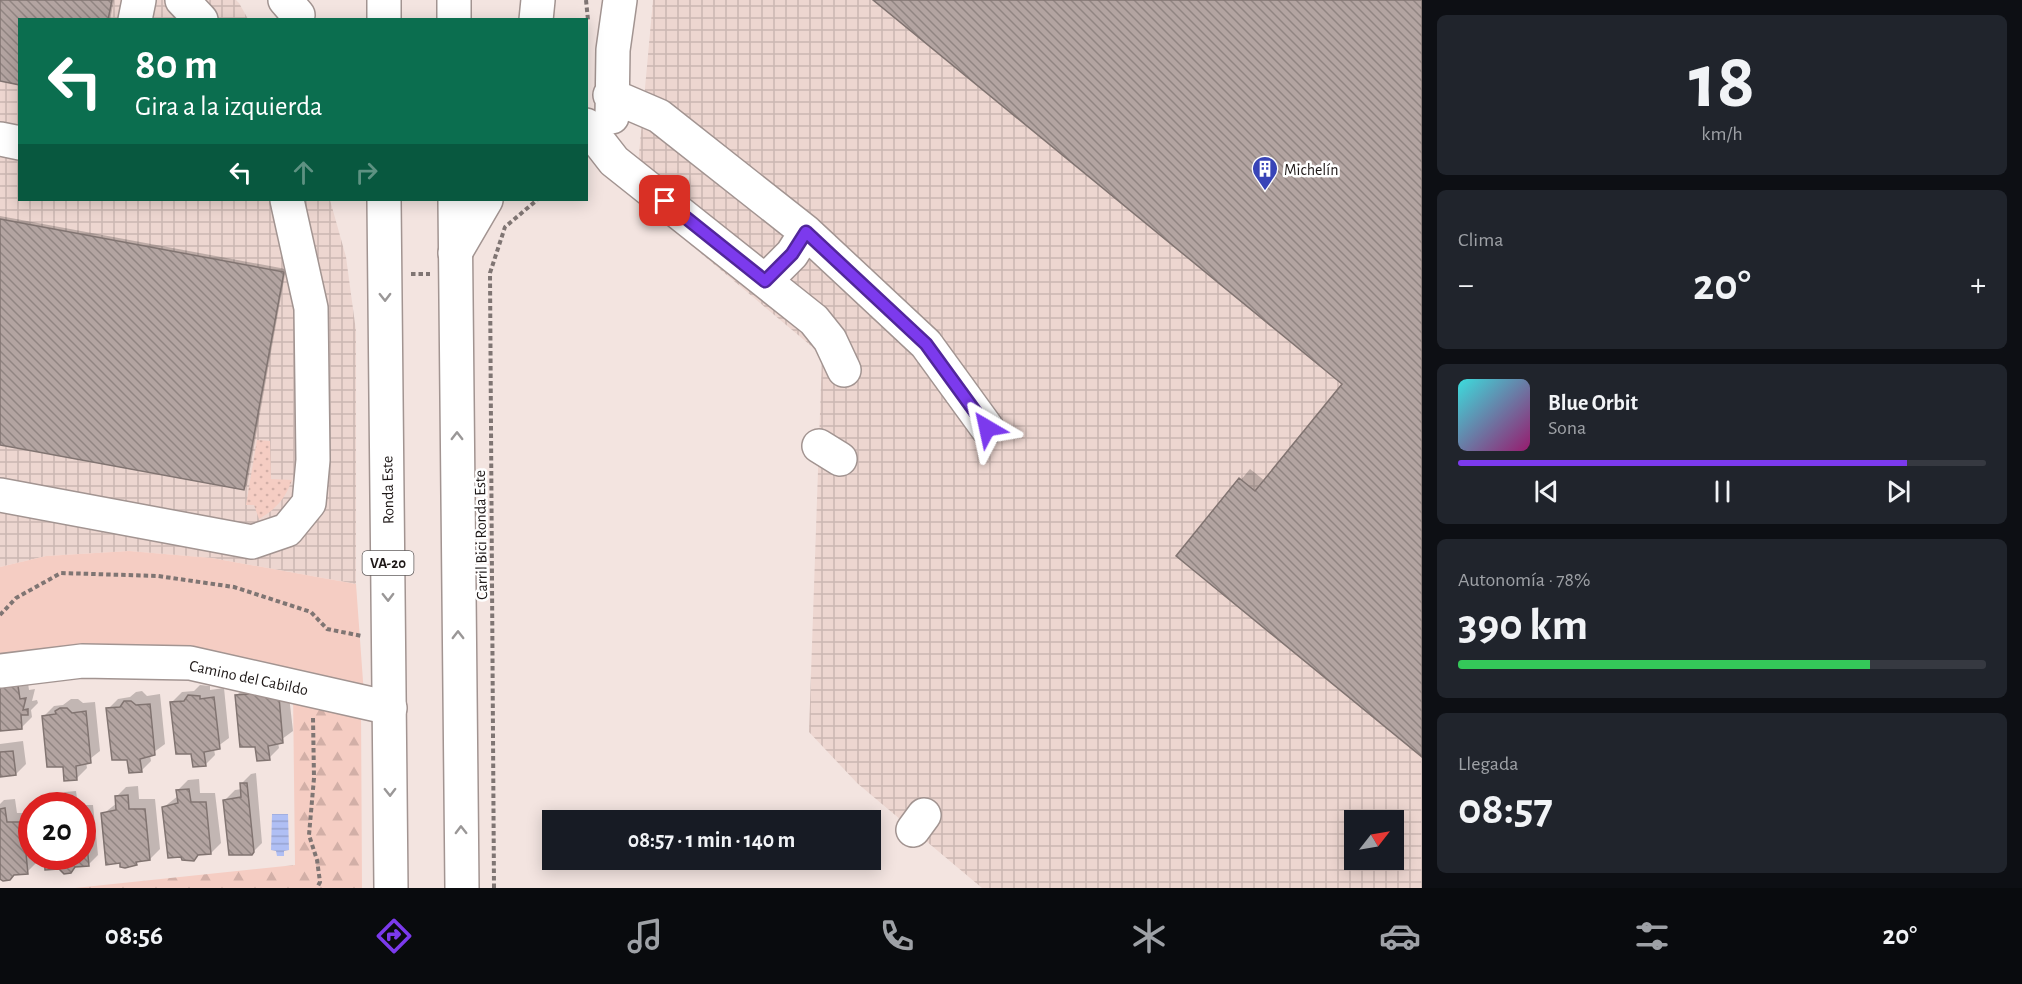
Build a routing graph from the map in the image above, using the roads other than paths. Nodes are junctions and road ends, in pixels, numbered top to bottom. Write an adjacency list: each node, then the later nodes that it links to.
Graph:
1 (139, 0): 7 (main road)
2 (182, 0): 8 (main road)
3 (384, 0): 9 (main road)
4 (454, 0): 10 (main road)
5 (538, 0): 11 (main road)
6 (620, 0): 12 (main road)
7 (135, 18)
8 (199, 18)
9 (384, 18)
10 (454, 18)
11 (536, 18)
12 (610, 95): 16 (main road); 22 (main road)
13 (588, 131): 16 (main road)
14 (0, 139): 15 (main road)
15 (18, 143)
16 (596, 156): 25 (main road)
17 (287, 201): 28 (main road)
18 (369, 201): 23 (main road)
19 (384, 201): 23 (main road, Ronda Este / VA-20)
20 (455, 201): 24 (main road)
21 (486, 201): 24 (main road)
22 (806, 232): 25 (main road); 27 (main road)
23 (384, 238): 30 (main road, Ronda Este / VA-20, one-way to 30)
24 (455, 263): 32 (main road, one-way to 24)
25 (765, 281): 26 (main road)
26 (844, 370)
27 (987, 428)
28 (0, 495)
29 (0, 671): 30 (main road, Camino del Cabildo)
30 (390, 708): 31 (main road, Ronda Este / VA-20, one-way to 31)
31 (392, 888)
32 (462, 888)

